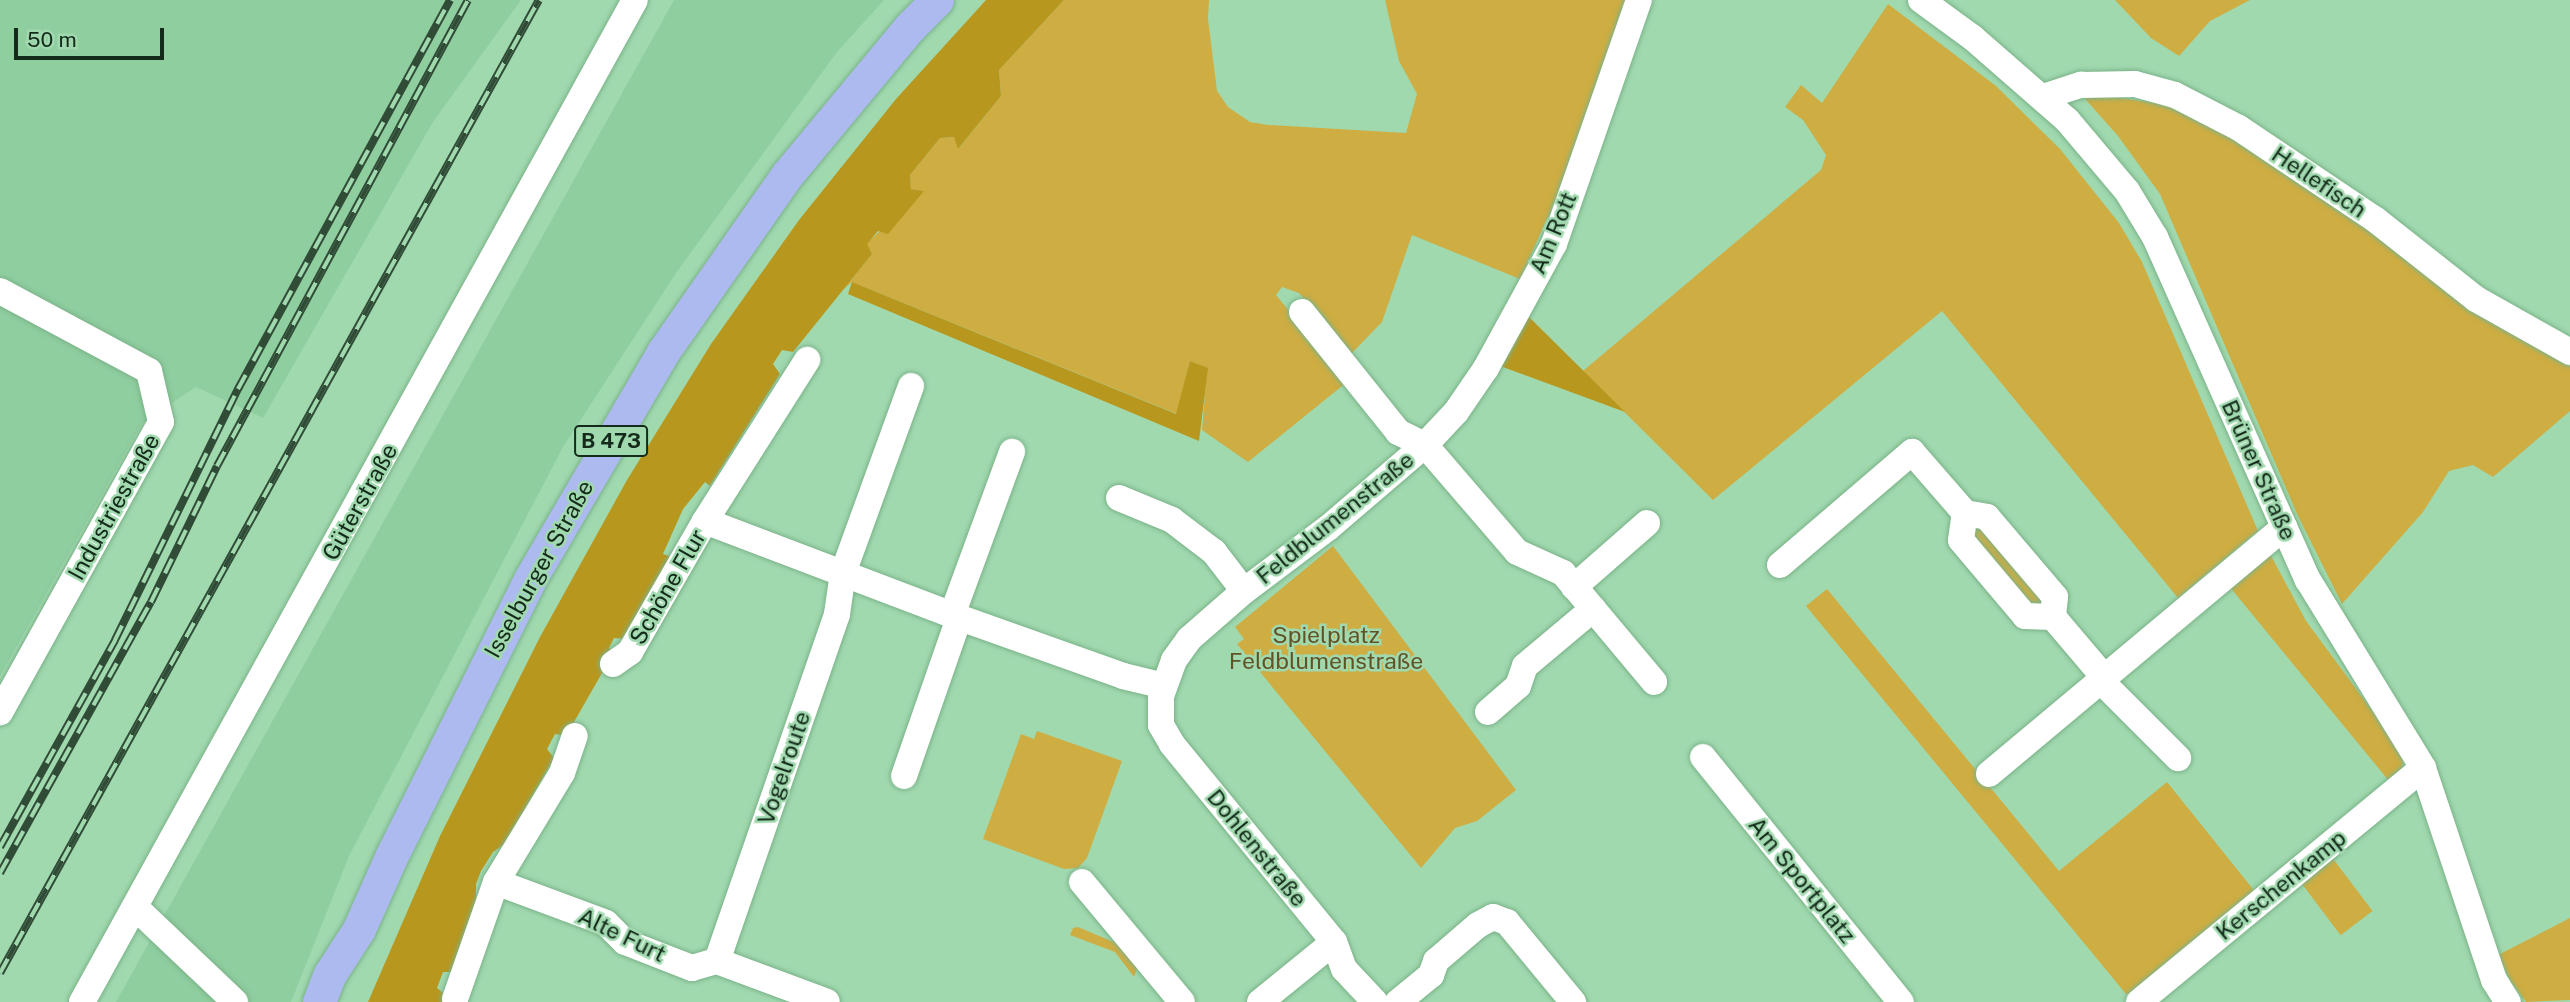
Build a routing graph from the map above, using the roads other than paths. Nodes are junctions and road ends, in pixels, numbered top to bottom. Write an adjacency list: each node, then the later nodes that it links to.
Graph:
1 (635, 0): 39 (street, Güterstraße)
2 (937, 0): 40 (main road, Isselburger Straße / B 473)
3 (1639, 0): 11 (street, Am Rott)
4 (1921, 0): 5 (street, Brüner Straße)
5 (2043, 97): 8 (street, Hellefisch); 17 (street, Brüner Straße)
6 (0, 291): 29 (street, Industriestraße)
7 (1302, 312): 11 (street)
8 (2570, 352)
9 (807, 360): 15 (street)
10 (911, 386): 19 (street)
11 (1425, 444): 20 (street); 21 (street, Feldblumenstraße)
12 (1012, 452): 23 (street)
13 (1119, 498): 21 (street, Feldblumenstraße)
14 (1965, 513): 18 (street); 24 (street); 24 (street)
15 (705, 521): 19 (street, Schöne Flur); 25 (street, Schöne Flur)
16 (1647, 523): 20 (street)
17 (2284, 527): 26 (street); 34 (street, Brüner Straße)
18 (1780, 565)
19 (843, 573): 23 (street, Schöne Flur); 42 (street, Vogelroute)
20 (1574, 587): 22 (street)
21 (1244, 591): 28 (street, Feldblumenstraße)
22 (1593, 609): 27 (street); 30 (street)
23 (956, 617): 28 (street, Schöne Flur); 36 (street)
24 (2053, 617): 26 (street)
25 (613, 664)
26 (2101, 678): 33 (street); 35 (street)
27 (1654, 682)
28 (1164, 686): 41 (street, Dohlenstraße)
29 (0, 712)
30 (1488, 712)
31 (575, 736): 37 (street)
32 (1703, 757): 55 (street, Am Sportplatz)
33 (2178, 758)
34 (2423, 768): 56 (street, Kerschenkamp); 57 (street, Brüner Straße)
35 (1989, 774)
36 (904, 776)
37 (496, 882): 42 (street, Alte Furt); 44 (street)
38 (1082, 882): 50 (street)
39 (135, 907): 45 (street, Güterstraße); 46 (street)
40 (359, 929): 47 (main road, Isselburger Straße / B 473); 48 (main road, Isselburger Straße / B 473)
41 (1334, 942): 51 (street); 52 (street, Dohlenstraße)
42 (717, 961): 43 (street, Alte Furt)
43 (786, 995): 49 (street, Alte Furt)
44 (455, 999)
45 (82, 1002)
46 (235, 1002)
47 (319, 1002)
48 (340, 1002)
49 (827, 1002)
50 (1182, 1002)
51 (1259, 1002)
52 (1375, 1002)
53 (1398, 1002): 54 (street)
54 (1573, 1002)
55 (1901, 1002)
56 (2139, 1002)
57 (2508, 1002)

